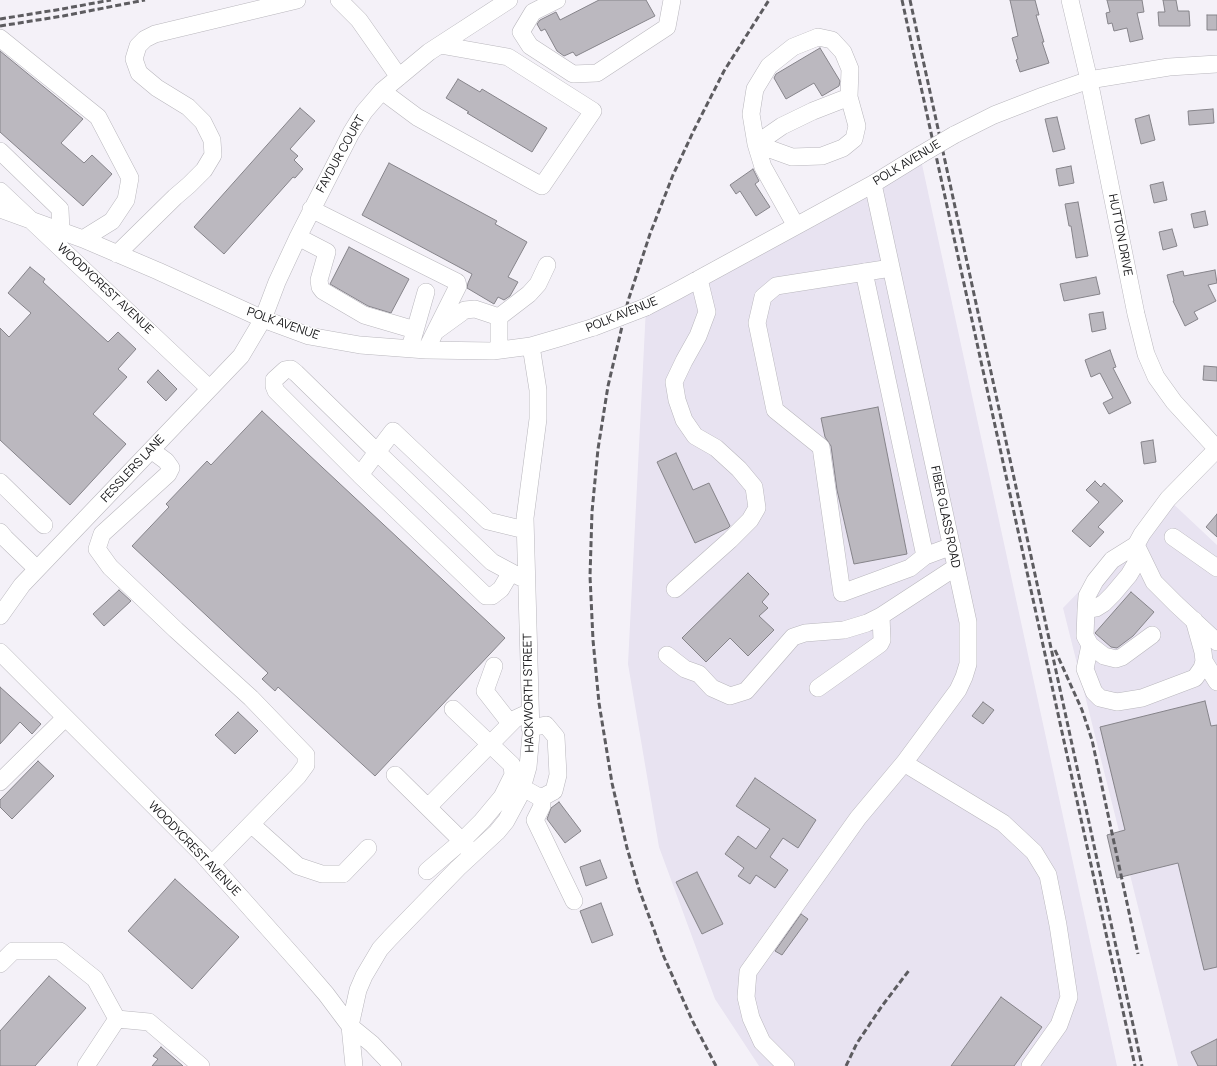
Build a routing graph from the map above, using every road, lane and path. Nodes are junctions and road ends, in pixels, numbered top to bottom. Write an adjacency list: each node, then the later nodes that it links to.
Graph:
1 (297, 0): 25 (street)
2 (339, 0): 10 (street)
3 (509, 0): 8 (street, FAYDUR COURT)
4 (557, 0): 5 (street)
5 (672, 0)
6 (1070, 0): 11 (street, HUTTON DRIVE)
7 (0, 38): 24 (street)
8 (440, 45): 10 (street, FAYDUR COURT); 12 (street)
9 (1217, 64): 11 (street, POLK AVENUE)
10 (399, 77): 12 (street, FAYDUR COURT)
11 (1089, 80): 16 (street, POLK AVENUE, bridge); 39 (street, HUTTON DRIVE)
12 (382, 91): 19 (street, FAYDUR COURT)
13 (849, 97): 14 (street); 14 (street); 14 (street)
14 (756, 144): 21 (street)
15 (0, 151): 22 (street)
16 (873, 184): 21 (street, POLK AVENUE); 27 (street, FIBER GLASS ROAD)
17 (0, 191): 20 (street, WOODYCREST AVENUE)
18 (0, 209): 20 (street, POLK AVENUE)
19 (311, 209): 23 (street, FAYDUR COURT); 34 (street)
20 (31, 220): 22 (street, POLK AVENUE); 38 (street, WOODYCREST AVENUE)
21 (796, 226): 29 (street, POLK AVENUE)
22 (60, 231): 24 (street, POLK AVENUE)
23 (298, 237): 32 (street, FAYDUR COURT); 33 (street)
24 (83, 239): 25 (street, POLK AVENUE)
25 (118, 254): 32 (street, POLK AVENUE)
26 (547, 265): 31 (street)
27 (891, 268): 28 (street); 49 (street, FIBER GLASS ROAD)
28 (864, 272): 50 (street); 50 (street)
29 (699, 279): 35 (street, POLK AVENUE, bridge); 56 (street)
30 (426, 292): 33 (street)
31 (499, 317): 34 (street); 37 (street)
32 (263, 319): 36 (street, POLK AVENUE); 38 (street, FESSLERS LANE)
33 (415, 330): 36 (street)
34 (434, 333): 36 (street)
35 (530, 346): 37 (street, POLK AVENUE); 45 (street, HACKWORTH STREET)
36 (418, 349): 37 (street, POLK AVENUE)
37 (499, 350)
38 (209, 388): 40 (street, FESSLERS LANE)
39 (1217, 449): 48 (street)
40 (151, 450): 53 (street, FESSLERS LANE); 80 (street)
41 (378, 452): 42 (street); 42 (street); 45 (street); 54 (street)
42 (360, 475): 54 (street)
43 (0, 482): 44 (street)
44 (44, 525)
45 (525, 530): 55 (street, HACKWORTH STREET)
46 (0, 532): 53 (street)
47 (1173, 537): 52 (street)
48 (1136, 545): 59 (street); 62 (street)
49 (952, 546): 50 (street); 51 (street, FIBER GLASS ROAD)
50 (925, 556)
51 (956, 567): 58 (street); 74 (street, FIBER GLASS ROAD)
52 (1217, 568)
53 (37, 569): 57 (street, FESSLERS LANE)
54 (511, 572): 55 (street)
55 (526, 580): 71 (street, HACKWORTH STREET)
56 (675, 589)
57 (3, 607)
58 (881, 616): 64 (street); 68 (street)
59 (1194, 620): 61 (street); 65 (street)
60 (1152, 635): 62 (street)
61 (1217, 642)
62 (1090, 645): 65 (street)
63 (0, 652): 70 (street, WOODYCREST AVENUE)
64 (667, 655)
65 (1204, 661): 67 (street)
66 (494, 666): 72 (street)
67 (1217, 682)
68 (818, 688)
69 (453, 709): 73 (street)
70 (65, 718): 76 (street); 84 (street, WOODYCREST AVENUE)
71 (530, 720): 72 (street); 77 (street, HACKWORTH STREET); 78 (street)
72 (510, 723): 73 (street)
73 (490, 744): 79 (street); 81 (street)
74 (904, 763): 94 (street, FIBER GLASS ROAD); 95 (street)
75 (395, 775): 79 (street)
76 (0, 782)
77 (523, 788): 78 (street); 83 (street, HACKWORTH STREET)
78 (541, 798): 86 (street)
79 (428, 807): 81 (street)
80 (251, 824): 82 (street); 84 (street)
81 (462, 841): 83 (street); 85 (street)
82 (368, 848)
83 (472, 855): 89 (street, HACKWORTH STREET)
84 (212, 864): 89 (street, WOODYCREST AVENUE)
85 (426, 871)
86 (574, 901)
87 (0, 964): 88 (street)
88 (117, 1019): 90 (street); 91 (street)
89 (350, 1026): 92 (street); 93 (street, WOODYCREST AVENUE)
90 (86, 1066)
91 (201, 1066)
92 (354, 1066)
93 (393, 1066)
94 (786, 1066)
95 (1030, 1066)

